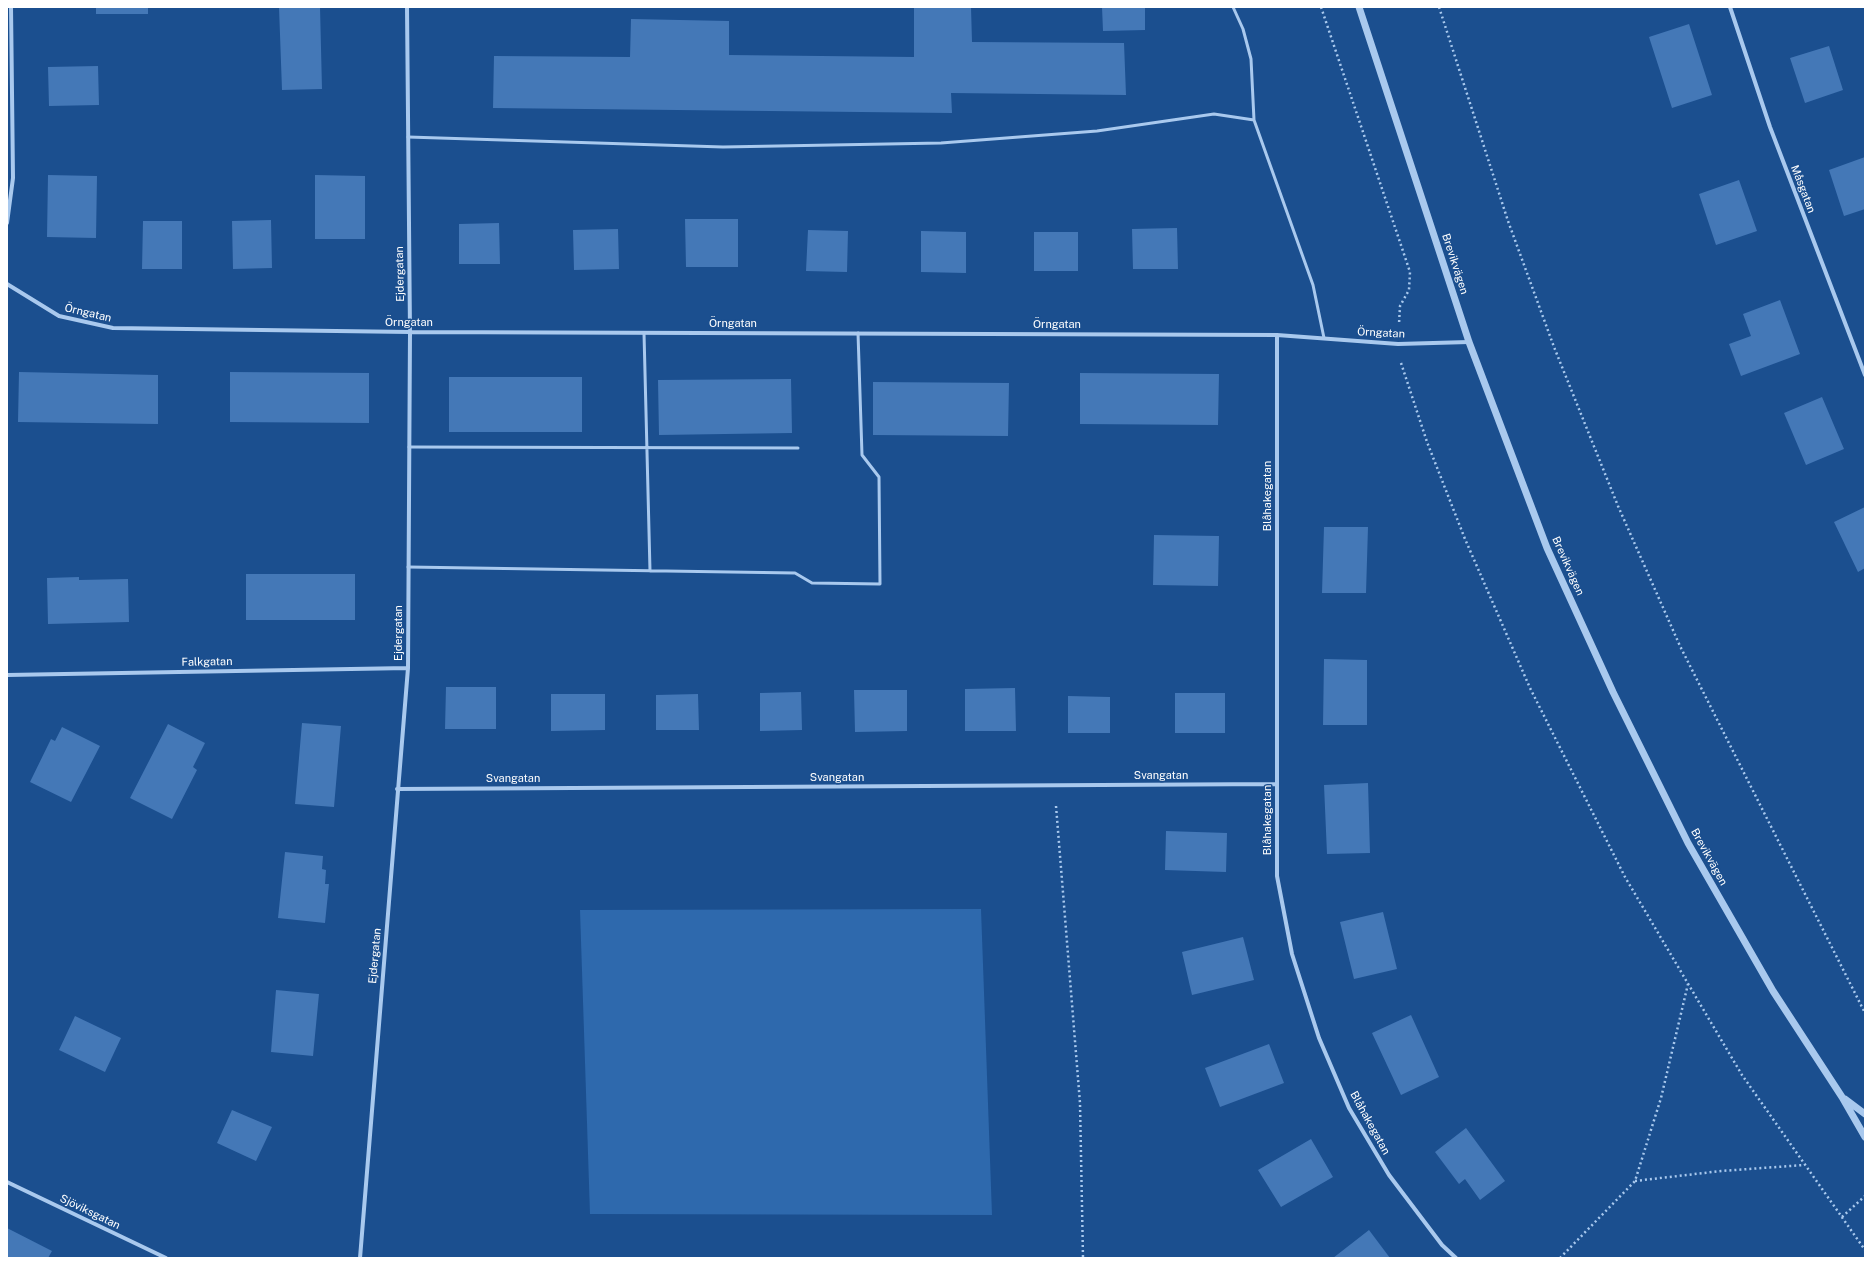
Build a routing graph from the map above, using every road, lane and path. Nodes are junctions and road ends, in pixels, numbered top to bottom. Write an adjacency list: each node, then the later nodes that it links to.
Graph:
1 (12, 7): 10 (street)
2 (407, 7): 9 (street, Ejdergatan)
3 (1233, 7): 8 (lane)
4 (1321, 7): 18 (path)
5 (1358, 7): 17 (street, Brevikvägen)
6 (1439, 7): 31 (path)
7 (1730, 7): 19 (street, Måsgatan)
8 (1254, 120): 9 (lane); 16 (lane)
9 (408, 138): 12 (street, Ejdergatan)
10 (7, 223)
11 (7, 284): 12 (street, Örngatan)
12 (410, 332): 13 (street, Örngatan); 20 (street, Ejdergatan)
13 (644, 333): 14 (street, Örngatan); 21 (lane)
14 (858, 333): 15 (street, Örngatan); 24 (lane)
15 (1277, 334): 16 (street, Örngatan); 27 (street, Blåhakegatan)
16 (1324, 338): 18 (street, Örngatan)
17 (1469, 342): 18 (street, Örngatan); 32 (street, Brevikvägen)
18 (1398, 344): 30 (path)
19 (1865, 376)
20 (409, 447): 21 (lane); 23 (street, Ejdergatan)
21 (647, 448): 22 (lane); 24 (lane)
22 (798, 448)
23 (408, 567): 24 (lane); 25 (street, Ejdergatan)
24 (650, 571)
25 (408, 668): 26 (street, Falkgatan); 29 (street, Ejdergatan)
26 (7, 675)
27 (1277, 784): 28 (street, Svangatan); 44 (street, Blåhakegatan)
28 (1054, 786): 29 (street, Svangatan); 43 (path)
29 (397, 789): 42 (street, Ejdergatan)
30 (1688, 984): 35 (path); 36 (path)
31 (1865, 1013)
32 (1842, 1097): 33 (street, Brevikvägen); 34 (street, Brevikvägen)
33 (1865, 1114)
34 (1865, 1136)
35 (1804, 1165): 36 (path); 39 (path)
36 (1635, 1181): 45 (path)
37 (7, 1182): 41 (street, Sjöviksgatan)
38 (1865, 1196): 39 (path)
39 (1842, 1217): 40 (path)
40 (1865, 1250)
41 (166, 1258)
42 (360, 1258)
43 (1083, 1258)
44 (1456, 1258)
45 (1560, 1258)

